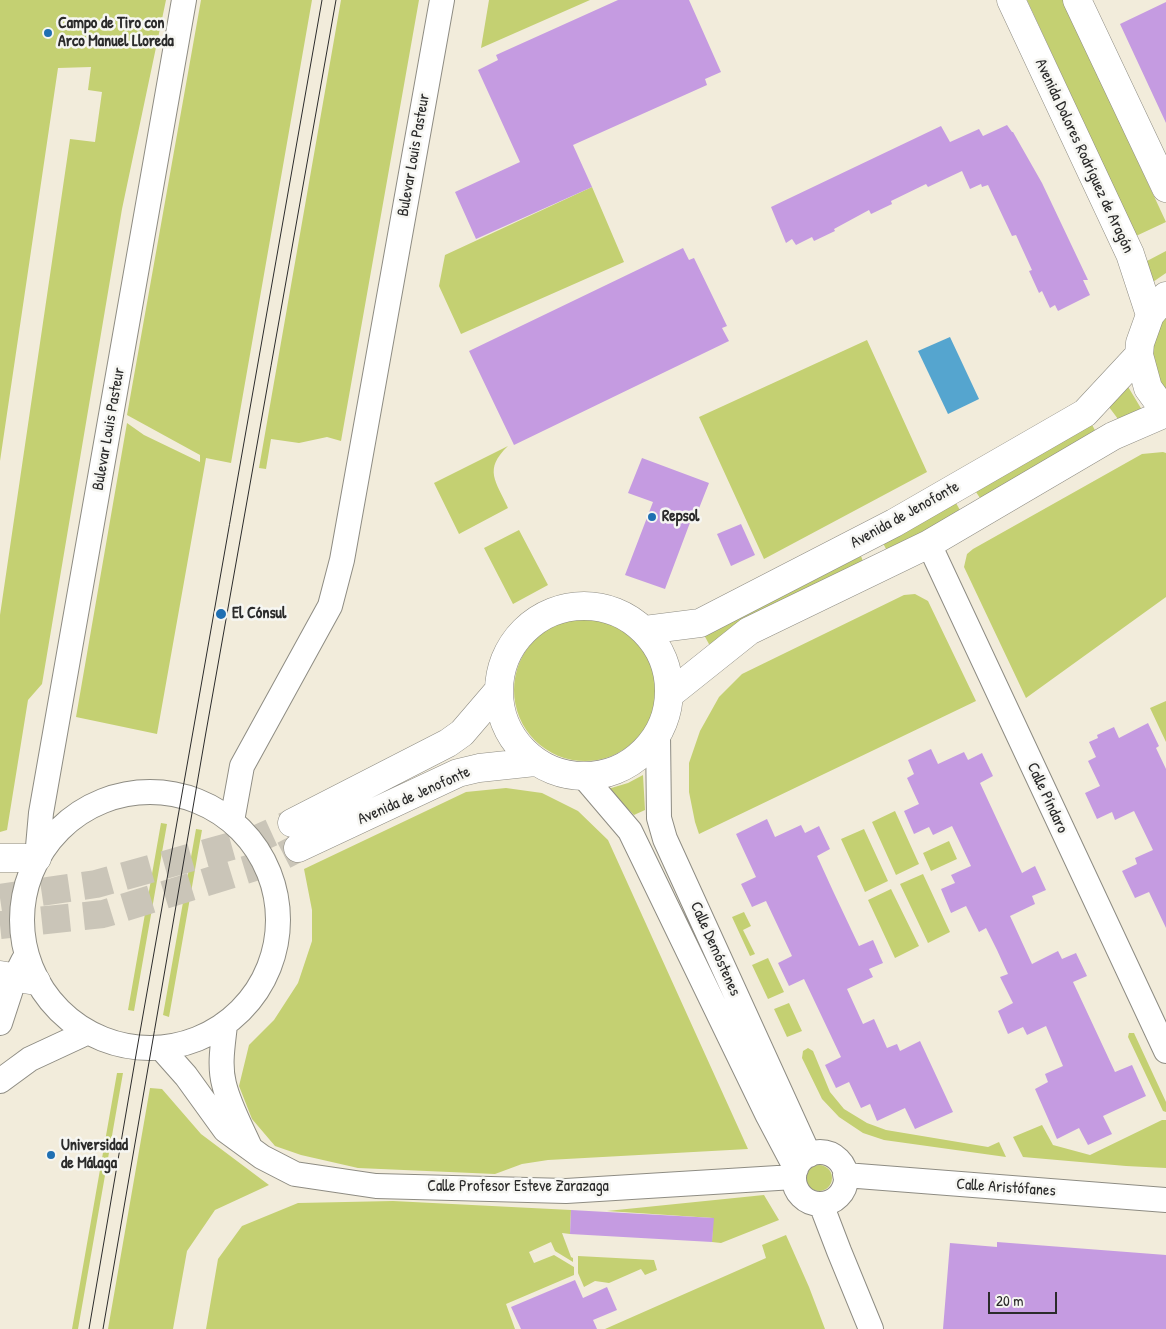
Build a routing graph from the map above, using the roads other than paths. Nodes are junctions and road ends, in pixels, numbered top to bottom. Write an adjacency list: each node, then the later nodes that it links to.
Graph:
1 (184, 0): 19 (street, Bulevar Louis Pasteur)
2 (442, 0): 17 (street, Bulevar Louis Pasteur)
3 (1011, 0): 6 (main road, Avenida Dolores Rodríguez de Aragón)
4 (1077, 0): 5 (main road)
5 (1166, 188)
6 (1158, 305): 7 (main road)
7 (1139, 355): 8 (main road); 11 (main road, Avenida de Jenofonte)
8 (1166, 409)
9 (1166, 413): 10 (main road)
10 (929, 544): 13 (main road); 25 (street, Calle Píndaro)
11 (645, 630): 12 (main road); 13 (main road)
12 (498, 691): 15 (main road); 15 (main road, Avenida de Jenofonte)
13 (670, 694): 14 (main road)
14 (658, 735): 16 (main road); 28 (street, Calle Demóstenes)
15 (535, 762): 16 (main road)
16 (584, 777): 28 (street, Calle Demóstenes)
17 (232, 821): 19 (street); 22 (street)
18 (0, 858): 19 (main road)
19 (37, 858): 20 (street)
20 (19, 972): 21 (street); 23 (street)
21 (0, 1024)
22 (225, 1025): 24 (street); 27 (street)
23 (86, 1032): 24 (street); 26 (street)
24 (162, 1049): 27 (street, Calle Profesor Esteve Zarazaga)
25 (1166, 1051)
26 (0, 1081)
27 (249, 1147): 28 (street, Calle Profesor Esteve Zarazaga)
28 (800, 1167): 29 (street); 31 (street)
29 (845, 1175): 30 (street, Calle Aristófanes); 31 (street)
30 (1166, 1200)
31 (821, 1204): 32 (street)
32 (871, 1329)

